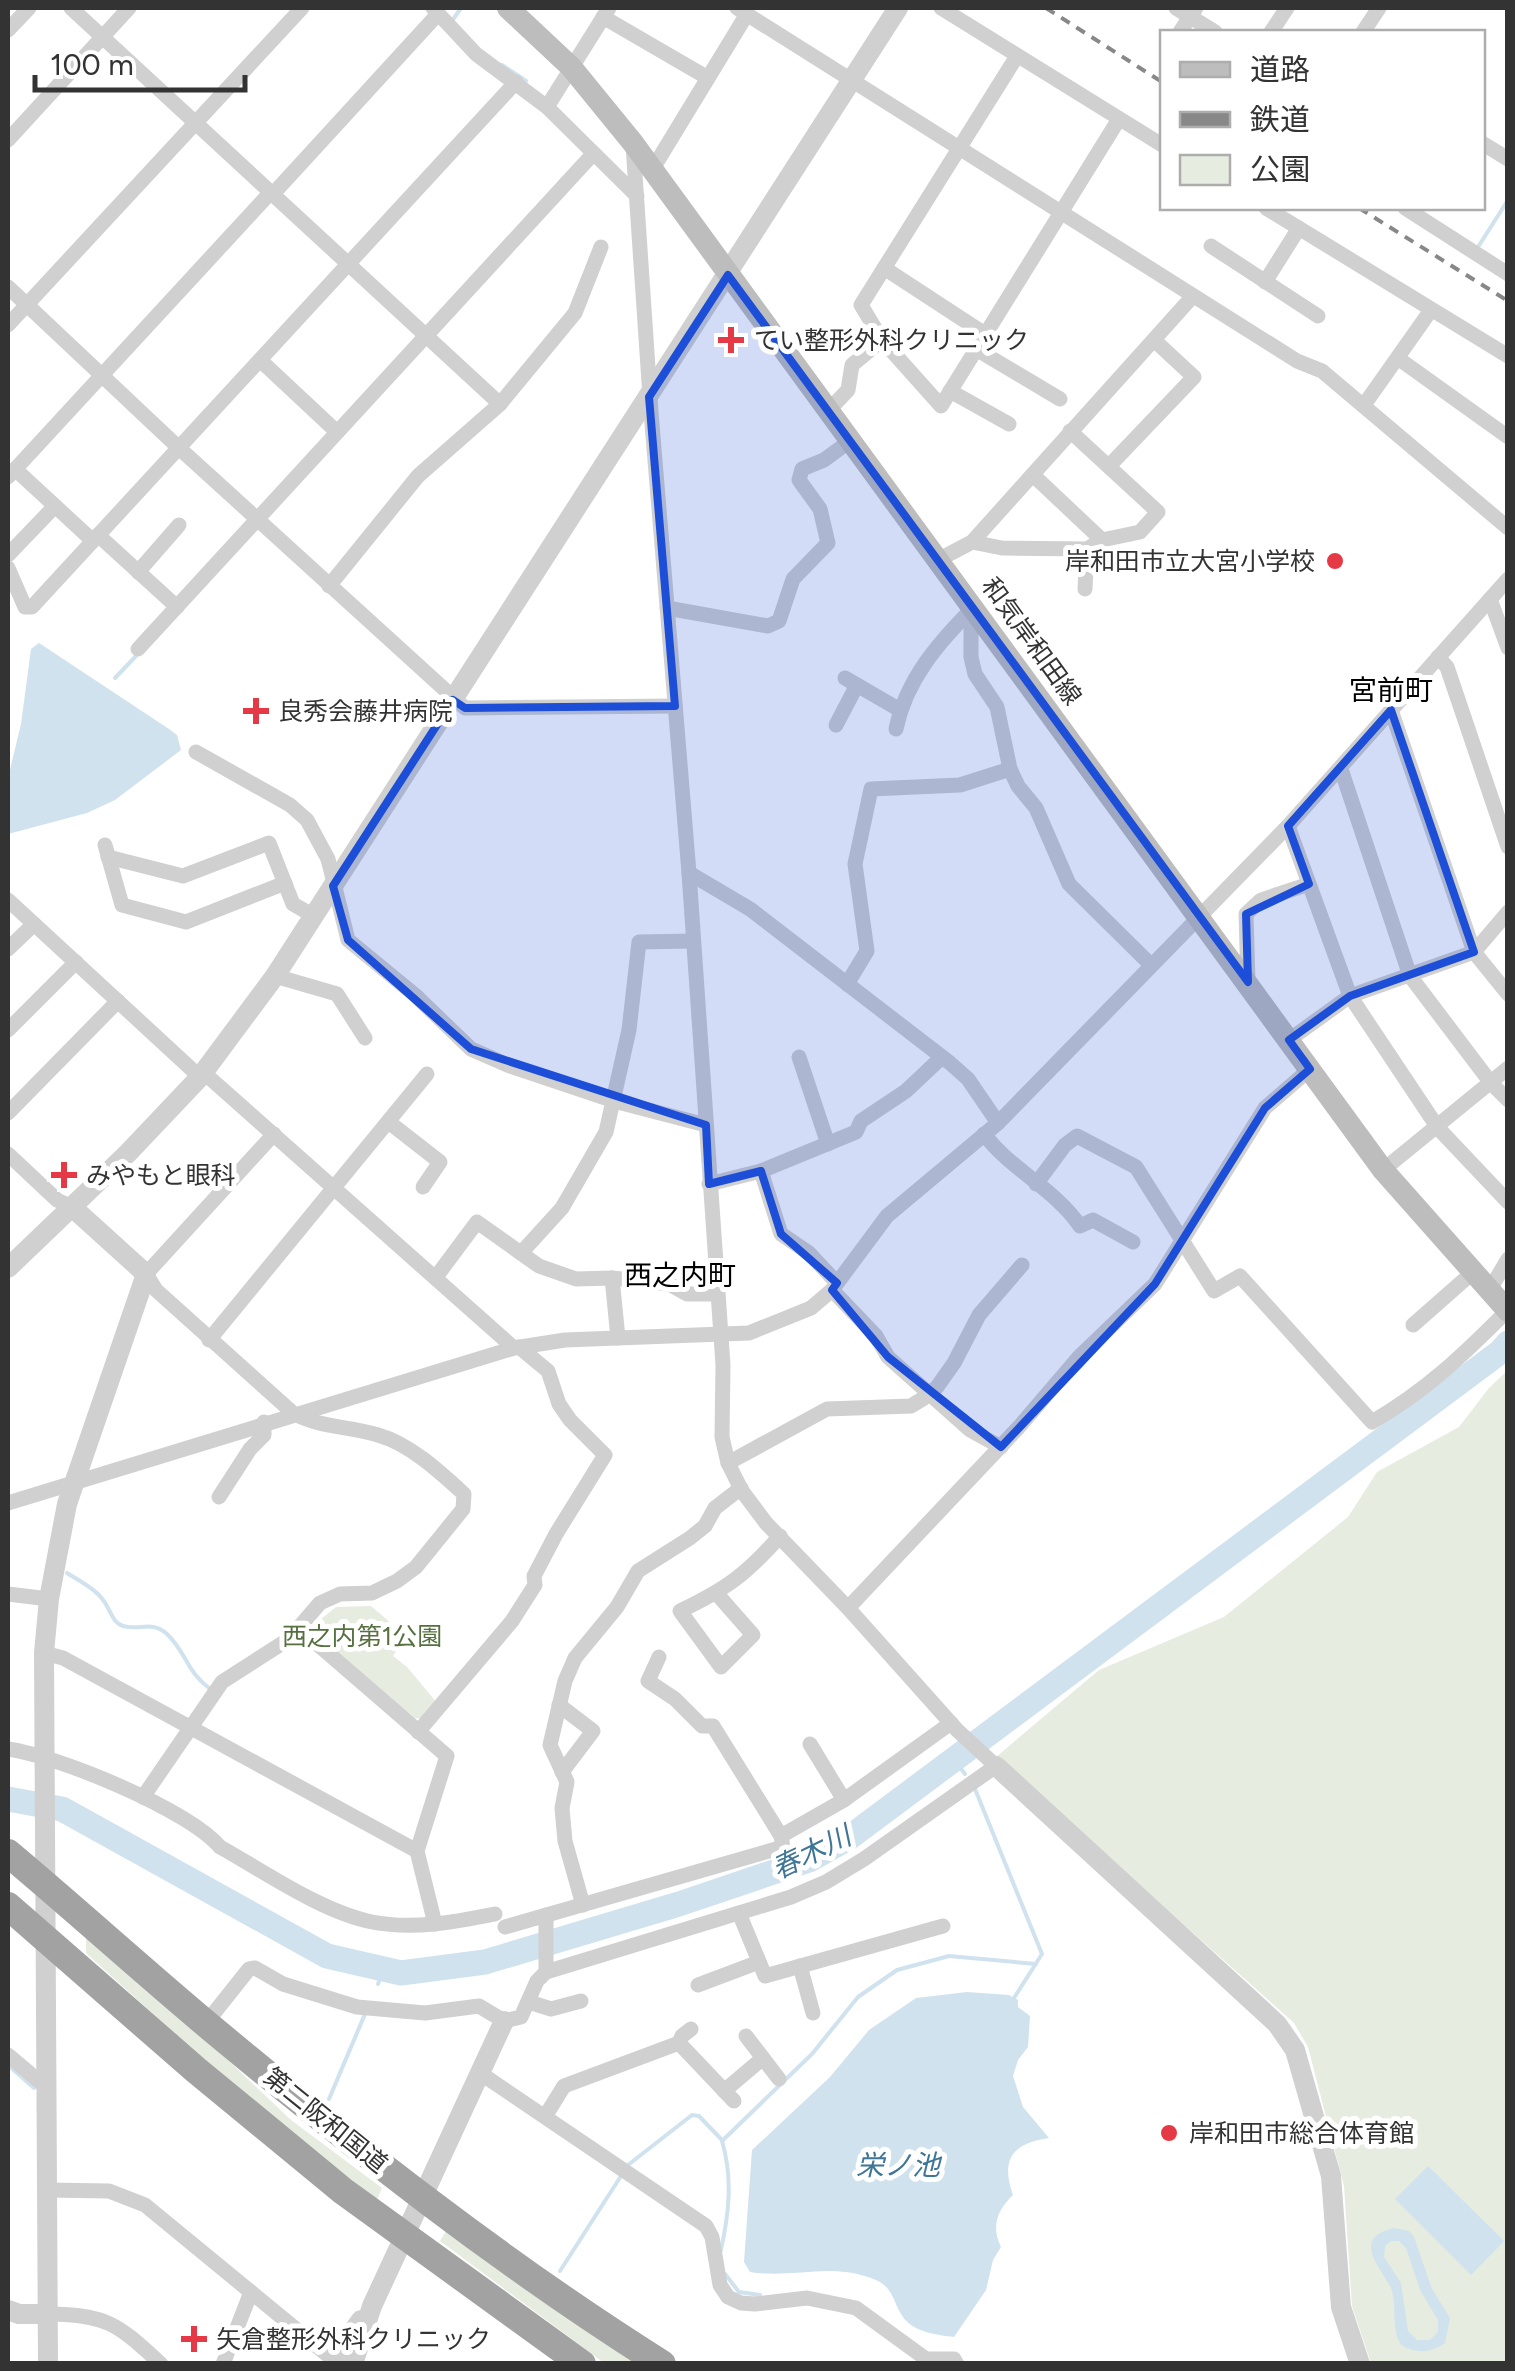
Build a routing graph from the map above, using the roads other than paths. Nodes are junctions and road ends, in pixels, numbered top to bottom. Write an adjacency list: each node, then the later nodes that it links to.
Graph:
1 (29, 8): 14 (street)
2 (71, 8): 18 (street)
3 (129, 8): 18 (street)
4 (302, 8): 26 (street)
5 (508, 8): 20 (main road, 和気岸和田線)
6 (898, 8): 22 (street)
7 (941, 8): 19 (street)
8 (1287, 8): 16 (street)
9 (1379, 8): 17 (street)
10 (436, 10): 23 (street); 35 (street)
11 (747, 11): 21 (street); 22 (street)
12 (1188, 11): 15 (street)
13 (606, 12): 20 (street); 21 (street)
14 (8, 30)
15 (1212, 30)
16 (1272, 30)
17 (1364, 30)
18 (103, 36): 26 (street); 27 (street)
19 (1018, 56): 25 (street); 31 (street)
20 (572, 68): 24 (street); 28 (main road, 和気岸和田線)
21 (708, 78): 34 (street)
22 (852, 80): 31 (street); 46 (street)
23 (516, 82): 24 (street); 43 (street)
24 (546, 107): 32 (street)
25 (1119, 119): 29 (street); 39 (street)
26 (195, 124): 35 (street); 50 (street)
27 (8, 140)
28 (632, 143): 34 (main road, 和気岸和田線); 36 (street)
29 (1160, 144)
30 (1485, 145): 33 (street)
31 (960, 147): 39 (street); 44 (street)
32 (593, 154): 36 (street); 55 (street)
33 (1508, 159)
34 (652, 170): 46 (main road, 和気岸和田線)
35 (272, 193): 43 (street); 62 (street)
36 (637, 196): 64 (street)
37 (1269, 210): 40 (street)
38 (1408, 210): 45 (street)
39 (1060, 212): 49 (street); 54 (street)
40 (1299, 228): 47 (street); 51 (street)
41 (1211, 246): 47 (street)
42 (601, 248): 66 (street)
43 (350, 264): 55 (street); 61 (street)
44 (884, 268): 54 (street); 56 (street)
45 (1508, 274)
46 (728, 275): 64 (street); 68 (main road, 和気岸和田線)
47 (1266, 282): 52 (street)
48 (8, 287): 50 (street)
49 (1193, 296): 57 (street); 67 (street)
50 (26, 305): 53 (street); 62 (street)
51 (1431, 310): 59 (street); 60 (street)
52 (1318, 316)
53 (8, 326)
54 (985, 334): 58 (street)
55 (427, 335): 66 (street); 71 (street)
56 (882, 340): 63 (street); 68 (street)
57 (1154, 340): 70 (street); 75 (street)
58 (976, 349): 63 (street); 65 (street)
59 (1508, 356)
60 (1399, 359): 67 (street); 72 (street)
61 (260, 360): 71 (street); 74 (street)
62 (103, 377): 74 (street); 76 (street)
63 (950, 390): 69 (street)
64 (650, 397): 94 (street); 99 (street)
65 (1060, 400)
66 (500, 404): 90 (street)
67 (1364, 405): 81 (street)
68 (828, 411): 73 (main road, 和気岸和田線)
69 (1009, 424)
70 (1070, 431): 75 (street); 77 (street)
71 (338, 432): 79 (street)
72 (1508, 437)
73 (850, 441): 86 (main road, 和気岸和田線); 94 (street)
74 (178, 448): 79 (street); 82 (street)
75 (1110, 465): 84 (street)
76 (11, 473): 78 (street)
77 (1033, 475): 83 (street); 84 (street)
78 (55, 506): 82 (street); 85 (street)
79 (257, 518): 90 (street); 93 (street)
80 (179, 525): 88 (street)
81 (1508, 528)
82 (96, 538): 87 (street); 88 (street)
83 (972, 542): 84 (street); 86 (street)
84 (1094, 545): 91 (street)
85 (8, 555)
86 (938, 560): 95 (main road, 和気岸和田線)
87 (8, 568)
88 (138, 572): 93 (street)
89 (1508, 579): 92 (street)
90 (329, 586): 99 (street)
91 (1085, 589)
92 (1490, 599): 96 (street); 98 (street)
93 (176, 607): 97 (street)
94 (667, 608): 100 (street)
95 (972, 609): 101 (street); 106 (street); 116 (main road, 和気岸和田線)
96 (1508, 648)
97 (138, 649)
98 (1438, 657): 102 (street); 109 (street)
99 (454, 700): 100 (street); 113 (street)
100 (675, 706): 110 (street)
101 (900, 710): 103 (street); 104 (street)
102 (1391, 710): 107 (street); 121 (street)
103 (836, 724)
104 (896, 730)
105 (196, 752): 113 (street)
106 (1010, 769): 123 (street); 127 (street)
107 (1340, 769): 108 (street); 125 (street)
108 (1288, 826): 112 (street); 116 (street)
109 (1508, 846)
110 (689, 874): 119 (street); 127 (street)
111 (285, 883): 111 (street); 117 (street)
112 (1309, 884): 126 (street); 129 (street)
113 (333, 886): 117 (street); 142 (street)
114 (8, 900): 118 (street)
115 (1508, 912): 121 (street)
116 (1200, 915): 123 (street); 126 (main road, 和気岸和田線)
117 (314, 916): 124 (street)
118 (34, 924): 120 (street); 122 (street)
119 (693, 941): 142 (street); 146 (street)
120 (8, 949)
121 (1474, 952): 125 (street); 128 (street)
122 (76, 962): 130 (street); 131 (street)
123 (1150, 964): 144 (street)
124 (275, 976): 132 (street); 138 (street)
125 (1410, 976): 129 (street); 140 (street)
126 (1248, 982): 133 (main road, 和気岸和田線)
127 (847, 984): 134 (street)
128 (1508, 994)
129 (1350, 996): 133 (street); 147 (street)
130 (118, 1001): 138 (street); 143 (street)
131 (8, 1030)
132 (365, 1038)
133 (1290, 1040): 136 (main road, 和気岸和田線)
134 (942, 1057): 144 (street); 150 (street)
135 (800, 1058): 150 (street)
136 (1310, 1068): 152 (main road, 和気岸和田線); 160 (street)
137 (1508, 1068): 140 (street)
138 (202, 1074): 148 (street); 159 (street)
139 (427, 1074): 145 (street)
140 (1491, 1083): 141 (street); 147 (street)
141 (1508, 1100)
142 (614, 1101): 146 (street); 162 (street)
143 (8, 1112)
144 (998, 1122): 149 (street)
145 (390, 1123): 156 (street); 157 (street)
146 (706, 1125): 154 (street)
147 (1438, 1128): 152 (street); 158 (street)
148 (274, 1134): 156 (street); 167 (street)
149 (984, 1134): 155 (street); 170 (street)
150 (828, 1144): 153 (street)
151 (8, 1154): 159 (street)
152 (1383, 1170): 166 (main road, 和気岸和田線)
153 (762, 1172): 154 (street); 170 (street)
154 (710, 1184): 172 (street)
155 (1036, 1184): 160 (street); 161 (street)
156 (336, 1187): 168 (street); 177 (street)
157 (423, 1187)
158 (1508, 1202)
159 (72, 1206): 165 (street); 167 (street)
160 (1182, 1239): 173 (street); 182 (street)
161 (1134, 1242)
162 (522, 1254): 168 (street); 169 (street)
163 (1508, 1259): 171 (street)
164 (1022, 1265): 179 (street)
165 (8, 1268)
166 (1472, 1273): 171 (main road, 和気岸和田線); 174 (street)
167 (146, 1274): 177 (street); 184 (street)
168 (436, 1277): 178 (street)
169 (612, 1278): 172 (street); 176 (street)
170 (834, 1287): 175 (street); 179 (street)
171 (1489, 1291): 173 (main road, 和気岸和田線)
172 (717, 1294): 175 (street)
173 (1507, 1311)
174 (1414, 1325)
175 (720, 1335): 176 (street); 183 (street)
176 (618, 1338): 178 (street)
177 (210, 1340): 180 (street)
178 (517, 1347): 180 (street); 199 (street)
179 (930, 1393): 182 (street); 183 (street)
180 (293, 1413): 181 (street); 193 (street)
181 (264, 1422): 184 (street); 186 (street)
182 (1001, 1447): 192 (street)
183 (728, 1464): 185 (street)
184 (72, 1483): 187 (street); 191 (street)
185 (741, 1488): 188 (street); 196 (street)
186 (219, 1497)
187 (8, 1503)
188 (780, 1536): 190 (street); 192 (street)
189 (8, 1594): 191 (street)
190 (716, 1594): 190 (street)
191 (49, 1599): 194 (street)
192 (848, 1608): 197 (street)
193 (300, 1629): 198 (street); 199 (street)
194 (44, 1653): 198 (street); 203 (street)
195 (659, 1657): 207 (street)
196 (559, 1705): 204 (street); 204 (street)
197 (954, 1726): 202 (street); 206 (street)
198 (191, 1728): 205 (street); 208 (street)
199 (418, 1732): 208 (street)
200 (810, 1744): 206 (street)
201 (8, 1749): 203 (street)
202 (994, 1763): 213 (street); 250 (street)
203 (46, 1767): 205 (street); 210 (street)
204 (562, 1772): 211 (street)
205 (142, 1798): 215 (street)
206 (844, 1800): 207 (street)
207 (781, 1836): 211 (street)
208 (417, 1851): 215 (street)
209 (8, 1853): 210 (highway, 第二阪和国道)
210 (46, 1886): 217 (street); 226 (highway, 第二阪和国道)
211 (583, 1905): 214 (street)
212 (8, 1906): 217 (highway, 第二阪和国道)
213 (739, 1913): 218 (street); 220 (street)
214 (546, 1920): 215 (street); 220 (street)
215 (434, 1924)
216 (943, 1926): 219 (street)
217 (48, 1940): 234 (street); 238 (highway, 第二阪和国道)
218 (759, 1962): 219 (street); 221 (street)
219 (800, 1966): 224 (street)
220 (546, 1968): 223 (street)
221 (698, 1985)
222 (581, 2001): 223 (street)
223 (528, 2002): 225 (street)
224 (813, 2014)
225 (504, 2021): 226 (street); 232 (street)
226 (206, 2024): 237 (highway, 第二阪和国道)
227 (691, 2029): 229 (street)
228 (746, 2036): 231 (street)
229 (679, 2043): 231 (street); 235 (street)
230 (8, 2056): 234 (street)
231 (763, 2058): 233 (street)
232 (480, 2072): 235 (street); 237 (street)
233 (779, 2079)
234 (47, 2088): 236 (street)
235 (546, 2115): 242 (street)
236 (47, 2190): 239 (street); 241 (street)
237 (422, 2197): 238 (street); 248 (highway, 第二阪和国道)
238 (403, 2237): 243 (street); 247 (highway, 第二阪和国道)
239 (251, 2292): 243 (street); 246 (street)
240 (8, 2310): 241 (street)
241 (48, 2314): 244 (street); 245 (street)
242 (932, 2361): 249 (street)
243 (341, 2363)
244 (48, 2364)
245 (161, 2364)
246 (223, 2364)
247 (582, 2364)
248 (662, 2364)
249 (956, 2364)
250 (1360, 2364)

